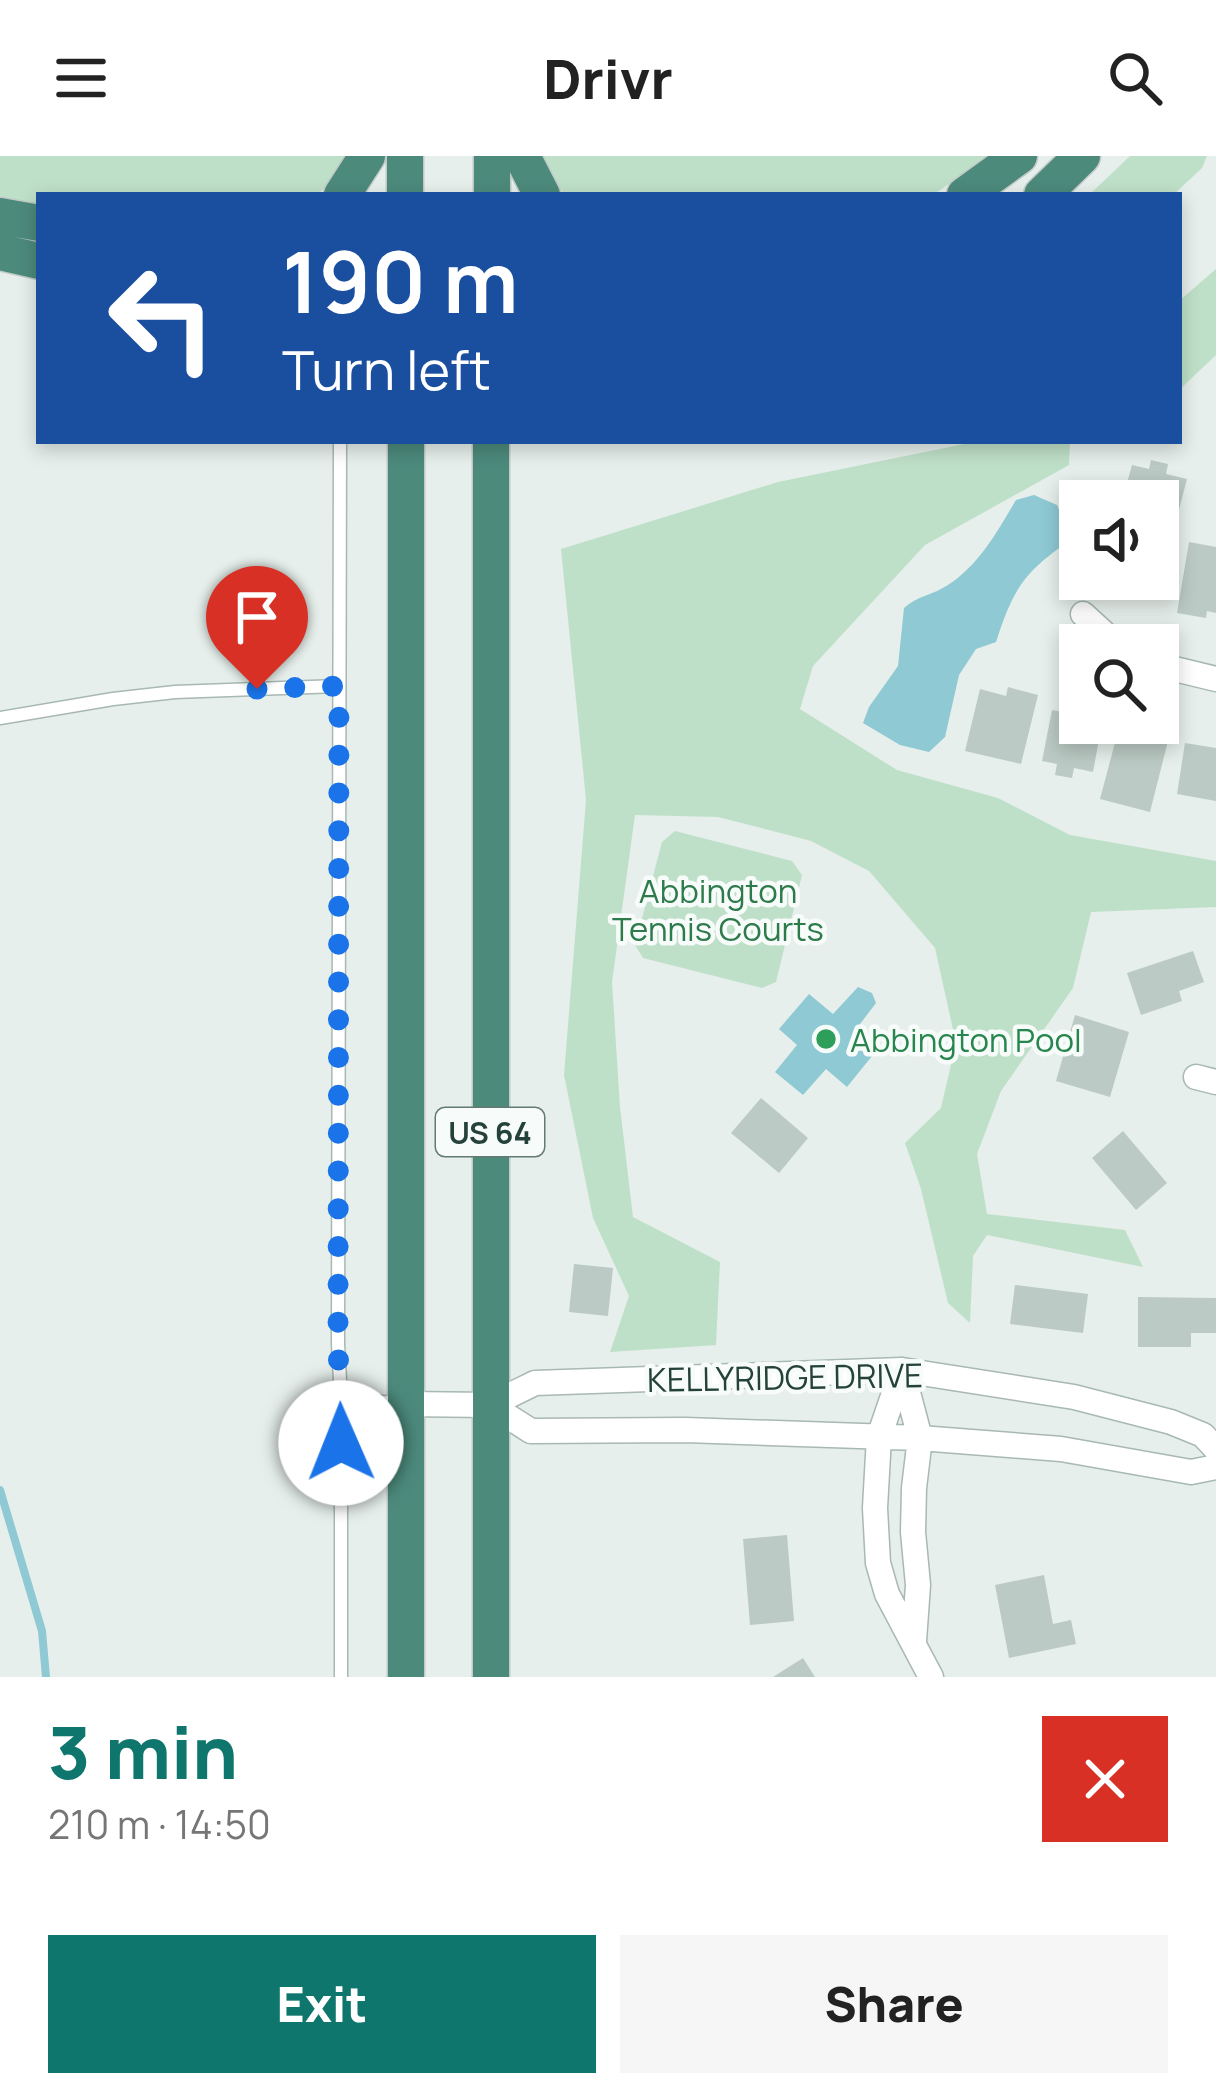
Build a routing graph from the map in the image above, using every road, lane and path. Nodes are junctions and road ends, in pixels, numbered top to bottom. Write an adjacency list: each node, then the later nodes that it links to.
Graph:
1 (367, 156): 7 (highway)
2 (405, 156): 8 (highway)
3 (492, 156): 9 (highway)
4 (522, 156): 10 (highway)
5 (1019, 156): 11 (highway)
6 (1082, 156): 12 (highway)
7 (344, 192)
8 (405, 192)
9 (492, 192)
10 (540, 192)
11 (968, 192)
12 (1045, 192)
13 (0, 217): 14 (highway)
14 (36, 223)
15 (0, 252): 16 (highway)
16 (36, 259)
17 (340, 444): 24 (lane)
18 (406, 444): 28 (highway, US 64)
19 (493, 445): 29 (highway, US 64)
20 (1083, 614): 21 (street)
21 (1094, 624)
22 (1179, 669): 23 (street)
23 (1216, 679)
24 (339, 686): 25 (lane); 27 (lane)
25 (0, 718)
26 (902, 1370): 29 (street, KELLYRIDGE DRIVE); 30 (street); 31 (street); 32 (street, KELLYRIDGE DRIVE)
27 (341, 1398): 28 (lane); 35 (lane)
28 (405, 1404): 29 (street, KELLYRIDGE DRIVE); 36 (highway, US 64)
29 (490, 1405): 30 (street, KELLYRIDGE DRIVE); 37 (highway, US 64)
30 (879, 1437): 31 (street, KELLYRIDGE DRIVE); 34 (street)
31 (920, 1438): 33 (street, KELLYRIDGE DRIVE); 34 (street)
32 (1216, 1449)
33 (1216, 1467)
34 (914, 1643): 38 (street)
35 (341, 1677)
36 (406, 1677)
37 (491, 1677)
38 (932, 1677)

